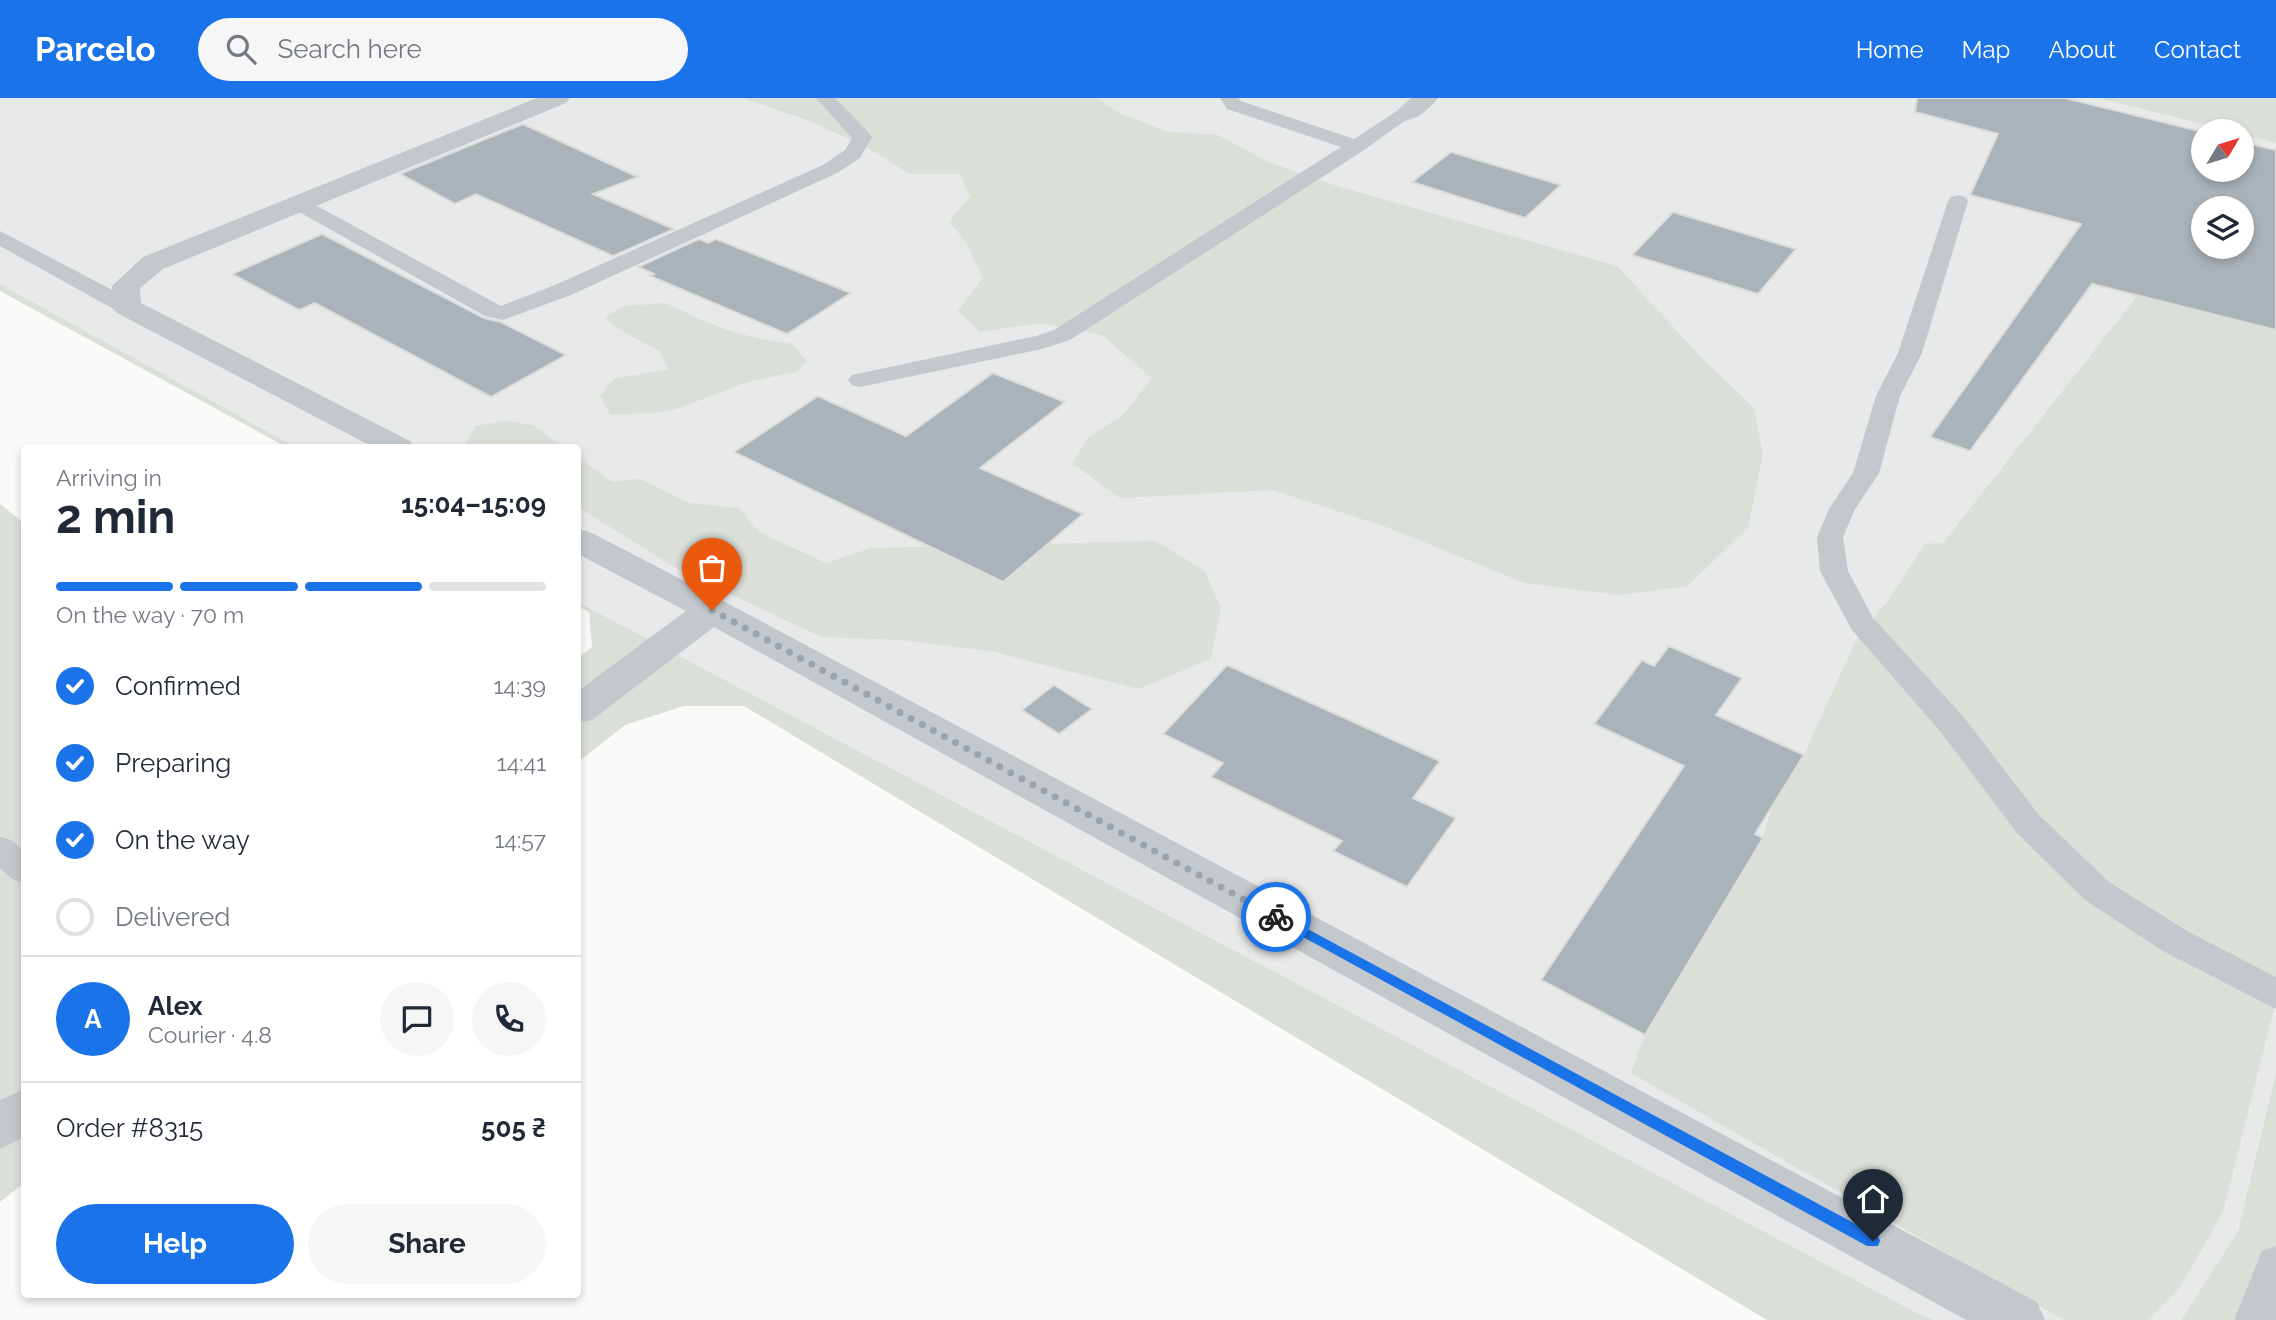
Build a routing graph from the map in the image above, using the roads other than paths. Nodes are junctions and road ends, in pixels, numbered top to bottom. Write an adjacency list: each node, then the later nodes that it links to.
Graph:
1 (558, 98): 8 (street)
2 (825, 98): 8 (lane)
3 (1229, 98): 6 (lane)
4 (1426, 98): 5 (street)
5 (1404, 115): 6 (lane)
6 (1357, 146): 11 (lane)
7 (1958, 201): 18 (lane)
8 (299, 204): 10 (street)
9 (0, 237): 10 (lane)
10 (127, 307): 12 (street)
11 (860, 380)
12 (391, 444)
13 (581, 542): 14 (street)
14 (712, 610): 15 (street); 22 (street)
15 (581, 708)
16 (0, 849): 17 (lane)
17 (21, 867)
18 (2276, 995)
19 (21, 1112): 20 (street)
20 (0, 1127)
21 (2276, 1265): 23 (lane)
22 (2018, 1320)
23 (2255, 1320)

